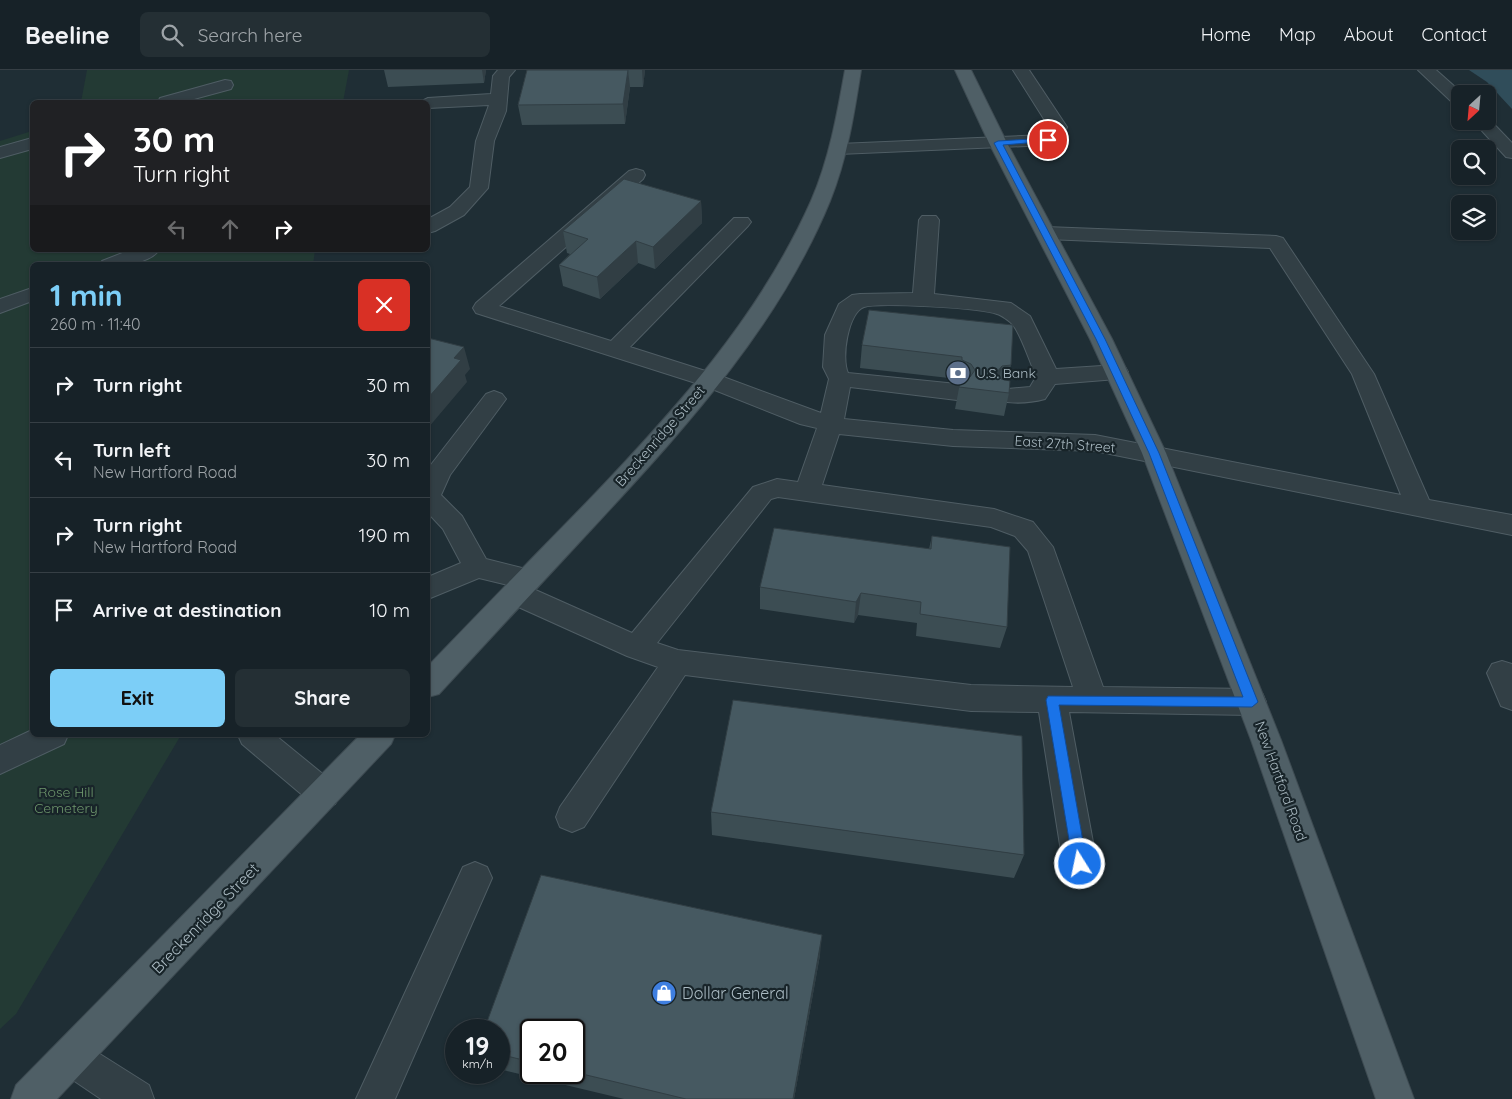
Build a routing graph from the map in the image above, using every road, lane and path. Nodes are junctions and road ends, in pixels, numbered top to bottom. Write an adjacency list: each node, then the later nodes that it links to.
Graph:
1 (507, 70): 8 (street)
2 (853, 70): 14 (main road)
3 (963, 70): 13 (main road, New Hartford Road)
4 (1021, 70): 13 (street)
5 (1426, 70): 7 (street)
6 (225, 85): 9 (street)
7 (1451, 91)
8 (499, 99): 10 (street); 20 (street)
9 (173, 100)
10 (430, 103)
11 (1490, 130): 16 (street)
12 (30, 143): 15 (street)
13 (998, 143): 14 (street); 21 (main road, New Hartford Road)
14 (839, 150): 31 (main road, Breckenridge Street)
15 (0, 153)
16 (1512, 153)
17 (636, 175): 27 (street, East 27th Street)
18 (929, 220): 25 (street)
19 (741, 222): 27 (street)
20 (430, 227)
21 (1046, 233): 28 (main road, New Hartford Road); 40 (street)
22 (144, 252): 23 (street)
23 (117, 262)
24 (30, 295): 26 (street)
25 (923, 299): 29 (street); 30 (street)
26 (0, 307)
27 (614, 350): 31 (street, East 27th Street)
28 (1117, 372): 29 (street); 36 (main road, New Hartford Road)
29 (1048, 377): 33 (street)
30 (840, 379): 32 (street); 35 (street)
31 (710, 380): 35 (street, East 27th Street); 43 (main road, Breckenridge Street)
32 (957, 392)
33 (1005, 395)
34 (494, 398): 37 (street)
35 (831, 423): 36 (street, East 27th Street); 38 (street)
36 (1154, 453): 40 (street, East 27th Street); 50 (main road, New Hartford Road)
37 (430, 492)
38 (807, 493): 45 (street); 49 (street)
39 (430, 499): 42 (street)
40 (1419, 508): 41 (street, East 27th Street)
41 (1512, 524)
42 (477, 567): 43 (street); 44 (street)
43 (522, 586): 45 (street); 47 (main road, Breckenridge Street)
44 (430, 588)
45 (637, 648): 46 (street)
46 (678, 662): 48 (street); 56 (street)
47 (430, 683)
48 (1052, 700): 49 (street); 57 (street)
49 (1092, 700): 50 (street)
50 (1252, 702): 63 (main road, New Hartford Road)
51 (48, 737): 54 (street)
52 (255, 737): 55 (street)
53 (378, 737): 55 (main road, Breckenridge Street)
54 (0, 760)
55 (324, 794): 59 (main road, Breckenridge Street)
56 (572, 817)
57 (1080, 864)
58 (475, 878): 62 (street)
59 (71, 1057): 60 (main road, Breckenridge Street); 61 (street)
60 (30, 1099)
61 (135, 1099)
62 (374, 1099)
63 (1395, 1099)

